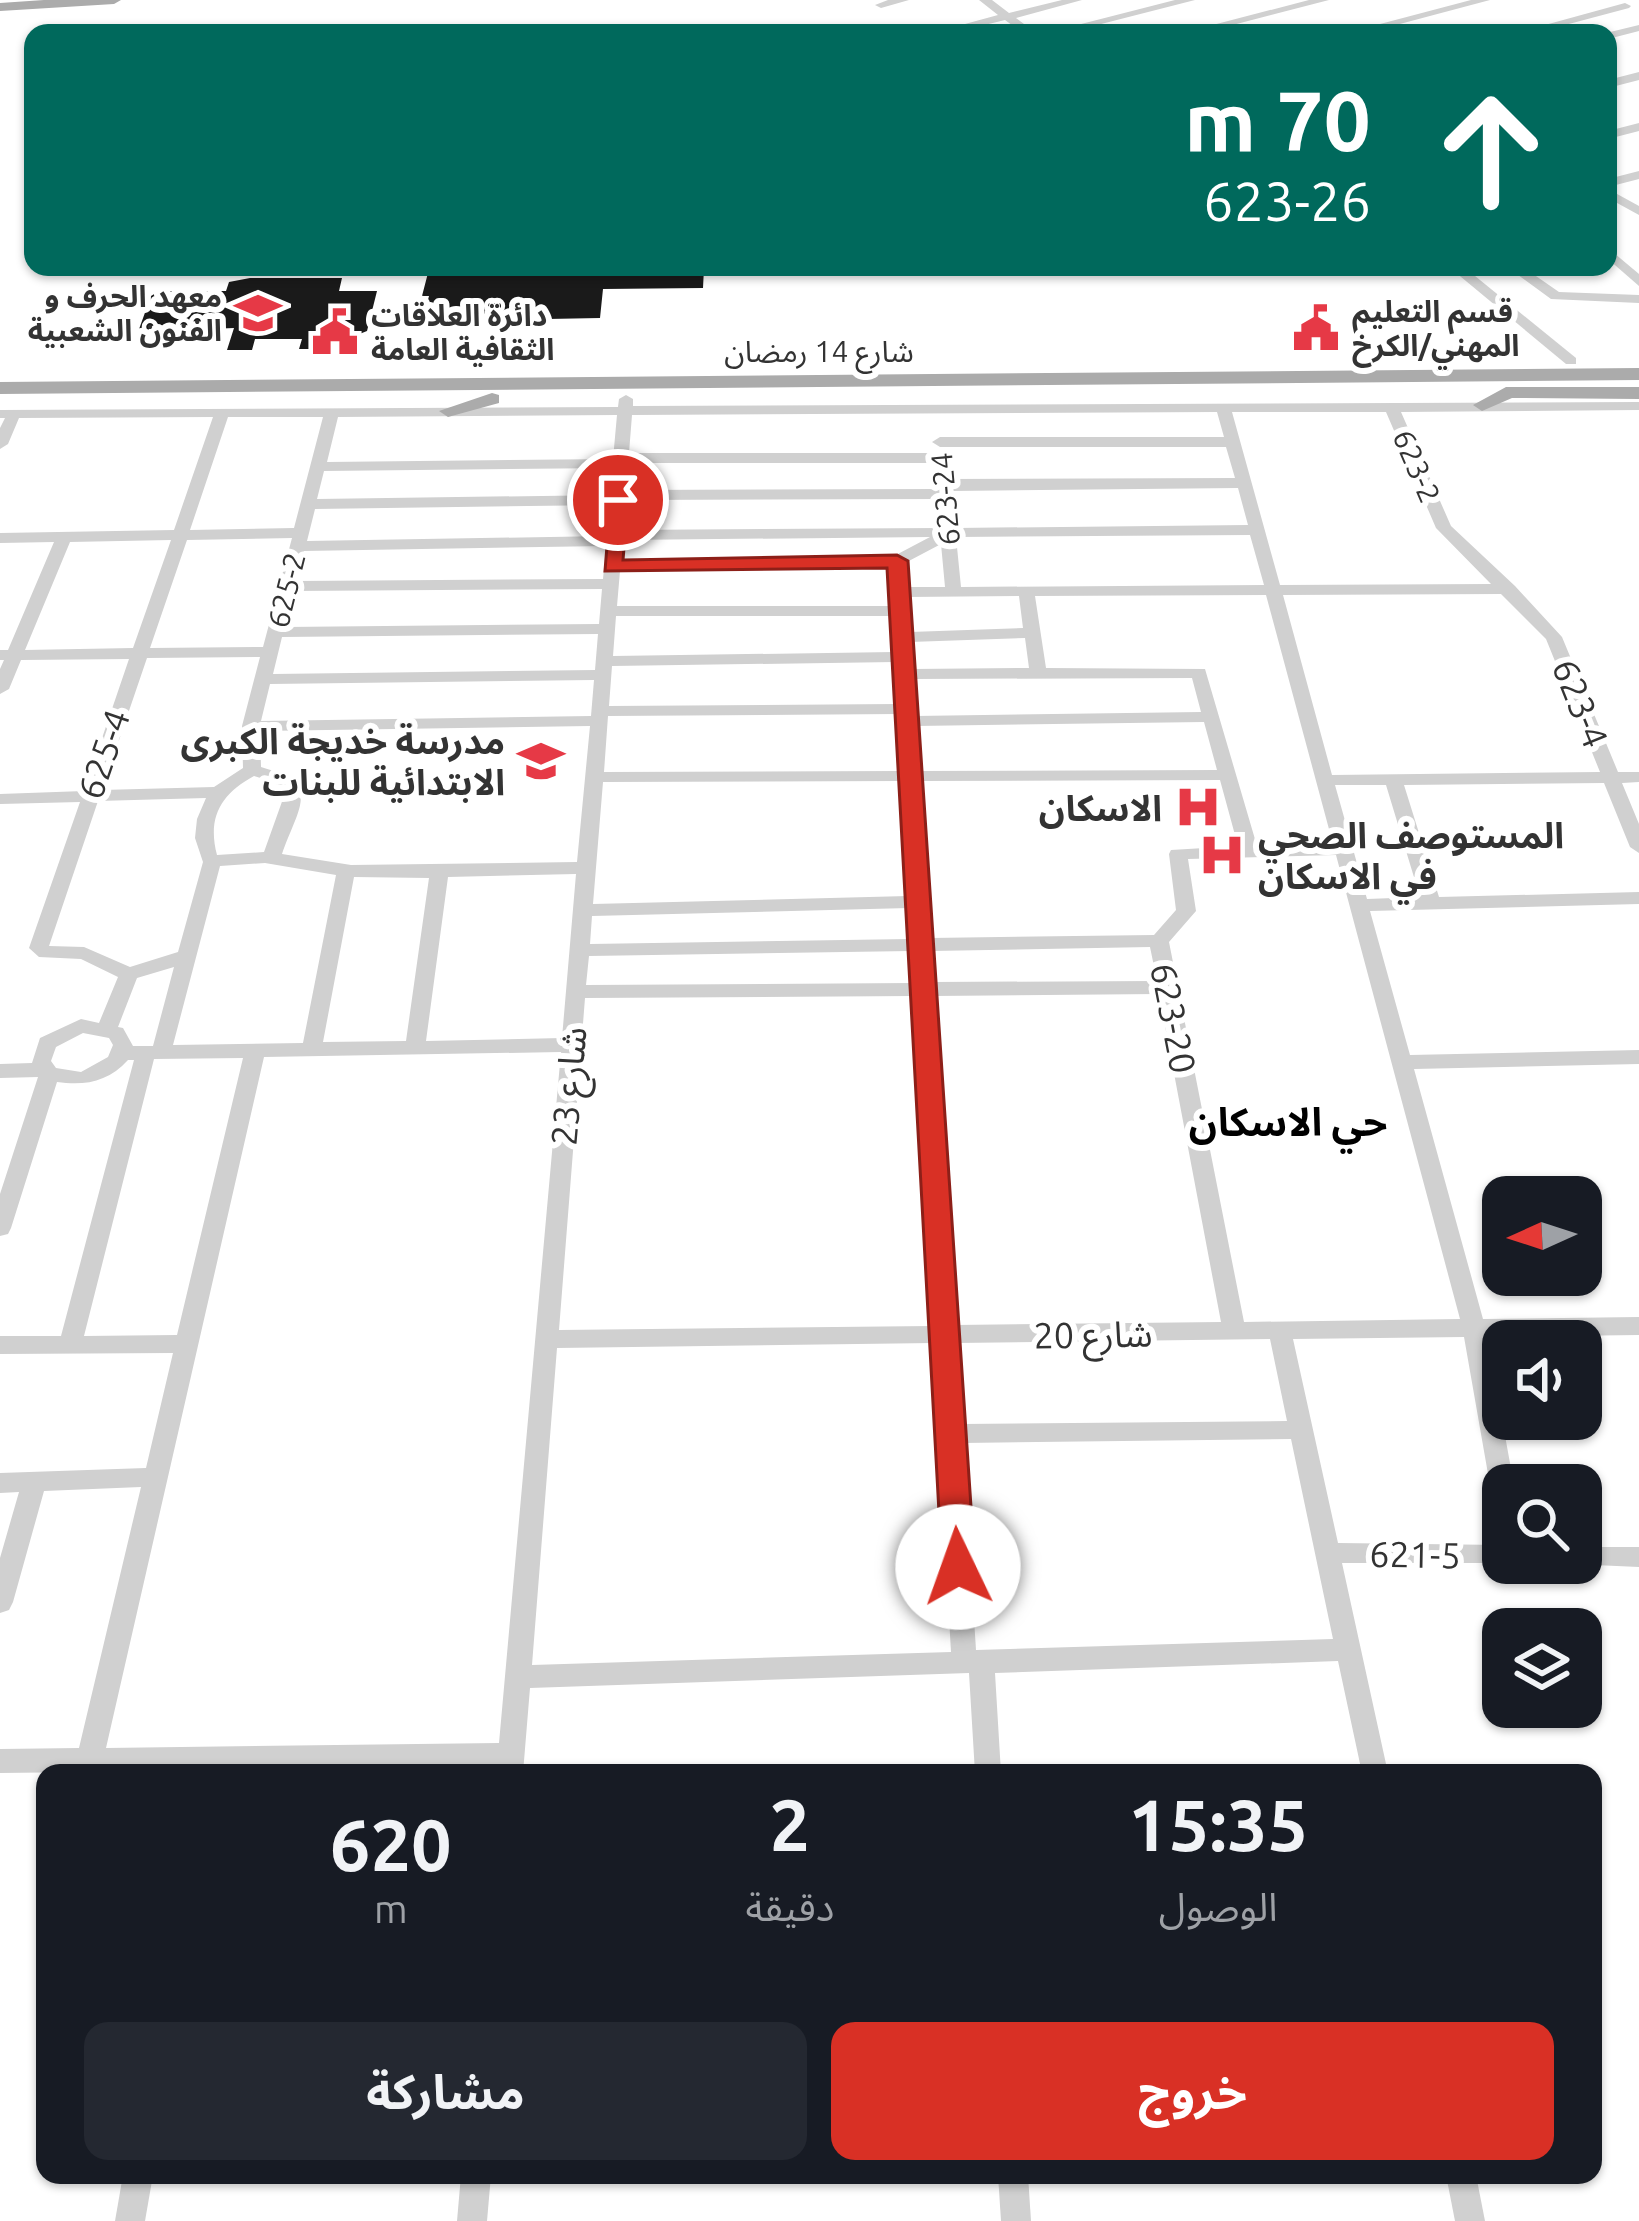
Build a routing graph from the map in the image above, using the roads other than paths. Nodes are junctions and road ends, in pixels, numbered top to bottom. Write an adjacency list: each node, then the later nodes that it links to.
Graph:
1 (114, 0): 10 (main road)
2 (903, 0): 9 (street)
3 (985, 0): 12 (street)
4 (1076, 0): 12 (street)
5 (1189, 0): 15 (street)
6 (1323, 0): 16 (street)
7 (1484, 0): 17 (street)
8 (1609, 0): 11 (street)
9 (881, 5)
10 (0, 7)
11 (1632, 9): 18 (street)
12 (1006, 16): 13 (street); 14 (street)
13 (974, 24)
14 (1017, 24)
15 (1089, 24)
16 (1225, 24)
17 (1388, 24)
18 (1563, 24)
19 (1617, 261): 22 (street)
20 (1467, 276): 24 (street)
21 (1527, 276): 23 (street)
22 (1639, 282)
23 (1639, 299)
24 (1570, 361)
25 (1639, 374): 27 (main road, شارع 14 رمضان)
26 (0, 388): 27 (main road, شارع 14 رمضان)
27 (633, 389): 30 (main road, شارع 14 رمضان); 31 (main road, شارع 14 رمضان); 38 (street); 44 (street, شارع 23)
28 (1505, 393): 29 (main road, شارع 14 رمضان); 31 (main road, شارع 14 رمضان); 33 (main road)
29 (1639, 393)
30 (492, 399): 37 (main road, شارع 14 رمضان); 38 (main road)
31 (792, 403): 36 (street)
32 (1391, 405): 33 (street); 34 (street); 50 (street, 623-2)
33 (1482, 405): 35 (street)
34 (1223, 406): 36 (street); 41 (street)
35 (1639, 406)
36 (937, 408): 43 (street, 623-24)
37 (5, 411): 40 (street); 42 (street)
38 (448, 411): 39 (street)
39 (332, 412): 40 (street); 45 (street, 625-2)
40 (222, 413): 53 (street, 625-4)
41 (1233, 442): 43 (street); 46 (street)
42 (0, 444)
43 (941, 450): 44 (street); 47 (street, 623-24)
44 (621, 460): 45 (street); 48 (street, شارع 23)
45 (318, 467): 49 (street, 625-2)
46 (1244, 483): 47 (street); 51 (street)
47 (944, 490): 48 (street); 52 (street, 623-24)
48 (618, 498): 49 (street); 56 (street, شارع 23)
49 (308, 504): 57 (street, 625-2)
50 (1444, 528): 61 (street, 623-4)
51 (1257, 530): 52 (street); 64 (street)
52 (948, 534): 56 (street); 58 (street); 62 (street, 623-24)
53 (179, 536): 54 (street); 57 (street); 70 (street, 625-4)
54 (64, 537): 55 (street); 71 (street)
55 (0, 538)
56 (615, 538): 57 (street); 59 (street, شارع 23)
57 (299, 539): 60 (street, 625-2)
58 (897, 561): 59 (street); 65 (street)
59 (611, 575): 60 (street); 66 (street, شارع 23)
60 (287, 586): 67 (street, 625-2)
61 (1509, 589): 64 (street); 85 (street, 623-4)
62 (953, 590): 63 (street); 65 (street)
63 (1026, 590): 64 (street); 68 (street)
64 (1274, 592): 88 (street)
65 (900, 602): 66 (street); 72 (street)
66 (608, 620): 67 (street); 73 (street, شارع 23)
67 (275, 632): 69 (street, 625-2)
68 (1032, 633): 72 (street); 74 (street)
69 (270, 652): 70 (street); 75 (street, 625-2)
70 (138, 653): 71 (street); 90 (street, 625-4)
71 (7, 654): 76 (street)
72 (903, 656): 73 (street); 74 (street); 77 (street)
73 (604, 668): 75 (street); 78 (street, شارع 23)
74 (1038, 673): 79 (street)
75 (263, 679): 80 (street, 625-2)
76 (0, 689)
77 (907, 715): 78 (street); 79 (street); 82 (street)
78 (600, 716): 80 (street); 84 (street, شارع 23)
79 (1213, 717): 83 (street)
80 (251, 726): 81 (street, 625-2)
81 (252, 770): 89 (street); 95 (street)
82 (910, 775): 83 (street); 84 (street); 101 (street)
83 (1228, 775): 94 (street)
84 (594, 777): 97 (street, شارع 23)
85 (1611, 777): 86 (street); 87 (street); 92 (street, 623-4)
86 (1639, 777)
87 (1393, 779): 88 (street); 102 (street)
88 (1324, 780): 93 (street)
89 (218, 792): 90 (street); 96 (street)
90 (88, 796): 91 (street); 109 (street, 625-4)
91 (0, 799)
92 (1639, 847)
93 (1344, 849): 94 (street); 103 (street)
94 (1249, 851): 105 (street, 623-20)
95 (272, 855): 96 (street); 99 (street)
96 (212, 862): 108 (street)
97 (586, 868): 98 (street); 104 (street, شارع 23)
98 (440, 869): 99 (street); 115 (street)
99 (346, 871): 116 (street)
100 (1639, 898): 102 (street)
101 (918, 902): 104 (street); 106 (street)
102 (1432, 904): 103 (street)
103 (1359, 905): 120 (street)
104 (583, 910): 107 (street, شارع 23)
105 (1159, 941): 106 (street); 110 (street, 623-20)
106 (920, 945): 107 (street); 111 (street)
107 (580, 950): 112 (street, شارع 23)
108 (188, 956): 109 (street); 118 (street)
109 (129, 974): 113 (street)
110 (1169, 987): 111 (street); 127 (street, 623-20)
111 (923, 990): 112 (street); 128 (street)
112 (576, 992): 114 (street, شارع 23)
113 (107, 1028): 118 (street); 122 (street)
114 (572, 1045): 115 (street); 129 (street, شارع 23)
115 (415, 1048): 116 (street)
116 (312, 1049): 117 (street)
117 (255, 1050): 118 (street); 130 (street)
118 (143, 1052): 122 (street); 132 (street)
119 (1639, 1057): 120 (street)
120 (1401, 1062): 125 (street)
121 (0, 1071): 122 (street)
122 (47, 1072): 123 (street)
123 (0, 1228)
124 (1639, 1326): 125 (street, شارع 20)
125 (1474, 1328): 126 (street, شارع 20); 135 (street)
126 (1280, 1331): 127 (street, شارع 20); 133 (street)
127 (1234, 1332): 128 (street, شارع 20)
128 (944, 1336): 129 (street, شارع 20); 134 (street)
129 (547, 1340): 146 (street, شارع 23)
130 (187, 1344): 132 (street); 136 (street)
131 (0, 1345): 132 (street)
132 (70, 1345)
133 (1299, 1430): 134 (street); 139 (street)
134 (951, 1434): 145 (street)
135 (1498, 1464)
136 (155, 1477): 137 (street); 147 (street)
137 (34, 1482): 138 (street); 143 (street)
138 (0, 1483)
139 (1327, 1553): 140 (street, 621-5); 144 (street)
140 (1482, 1556)
141 (1602, 1556): 142 (street)
142 (1639, 1557)
143 (0, 1602)
144 (1348, 1650): 145 (street); 151 (street)
145 (972, 1660): 146 (street); 150 (street)
146 (518, 1676): 149 (street, شارع 23)
147 (90, 1760): 148 (street); 149 (street)
148 (0, 1761)
149 (511, 1764)
150 (987, 1764)
151 (1374, 1764)
152 (136, 2184): 156 (street)
153 (475, 2184): 157 (street)
154 (1014, 2184): 158 (street)
155 (1463, 2184): 159 (street)
156 (130, 2221)
157 (472, 2221)
158 (1016, 2221)
159 (1470, 2221)

